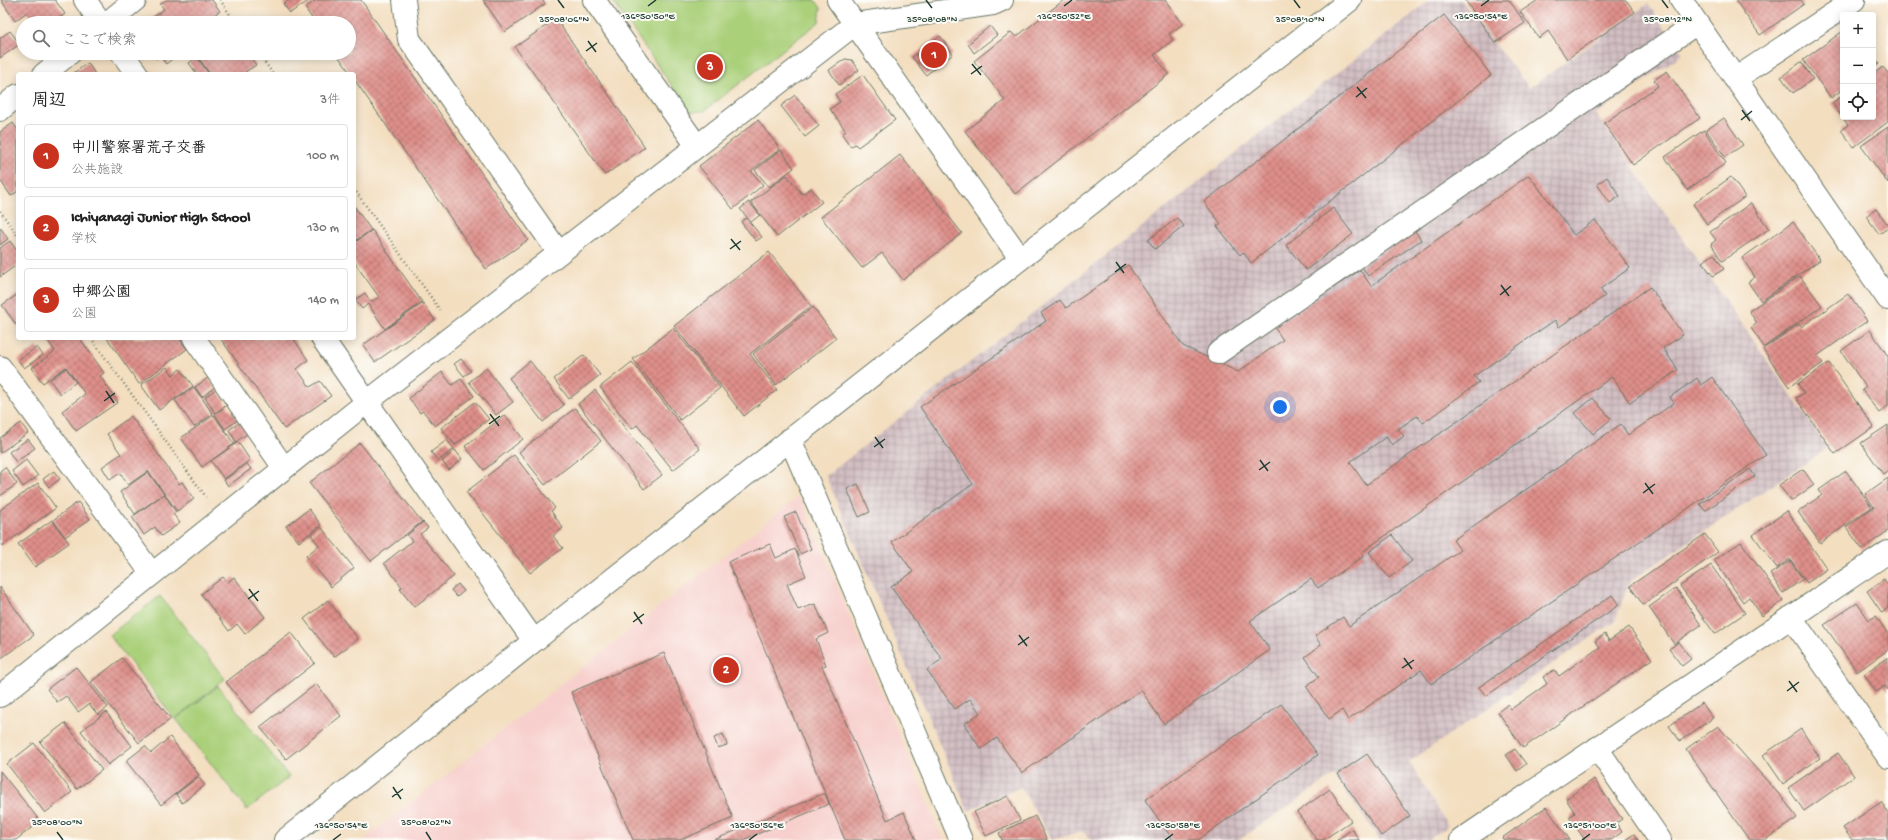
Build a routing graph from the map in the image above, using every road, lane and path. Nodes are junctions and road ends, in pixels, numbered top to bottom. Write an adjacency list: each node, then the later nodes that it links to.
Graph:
1 (85, 0): 11 (street)
2 (135, 0): 12 (street)
3 (220, 0): 13 (path)
4 (404, 0): 29 (street)
5 (594, 0): 25 (street)
6 (838, 0): 15 (street)
7 (1002, 0): 15 (street)
8 (1350, 0): 30 (street)
9 (1681, 0): 14 (street)
10 (1854, 0): 22 (street)
11 (96, 16)
12 (116, 16)
13 (231, 16)
14 (1697, 23): 22 (street); 36 (street)
15 (855, 24): 25 (street); 30 (street)
16 (61, 60): 19 (street)
17 (127, 60): 20 (street)
18 (263, 60): 21 (path)
19 (46, 72)
20 (136, 72)
21 (272, 72)
22 (1735, 79): 31 (street)
23 (16, 97): 24 (street)
24 (0, 110)
25 (696, 146): 29 (street)
26 (356, 192): 32 (path)
27 (0, 211): 28 (path)
28 (16, 233)
29 (559, 253): 32 (street)
30 (1020, 258): 39 (street)
31 (1888, 300)
32 (456, 333): 38 (street)
33 (92, 340): 41 (path)
34 (195, 340): 40 (street)
35 (323, 340): 38 (street)
36 (1218, 353)
37 (0, 367): 43 (street)
38 (367, 402): 40 (street); 45 (street)
39 (790, 439): 45 (street); 50 (street)
40 (284, 468): 41 (street)
41 (221, 519): 43 (street)
42 (1888, 552): 44 (street)
43 (152, 574): 46 (street)
44 (1791, 617): 47 (street); 48 (street)
45 (534, 641): 49 (street)
46 (0, 696)
47 (1597, 748): 51 (street); 52 (street)
48 (1888, 757)
49 (285, 840)
50 (961, 840)
51 (1461, 840)
52 (1660, 840)

